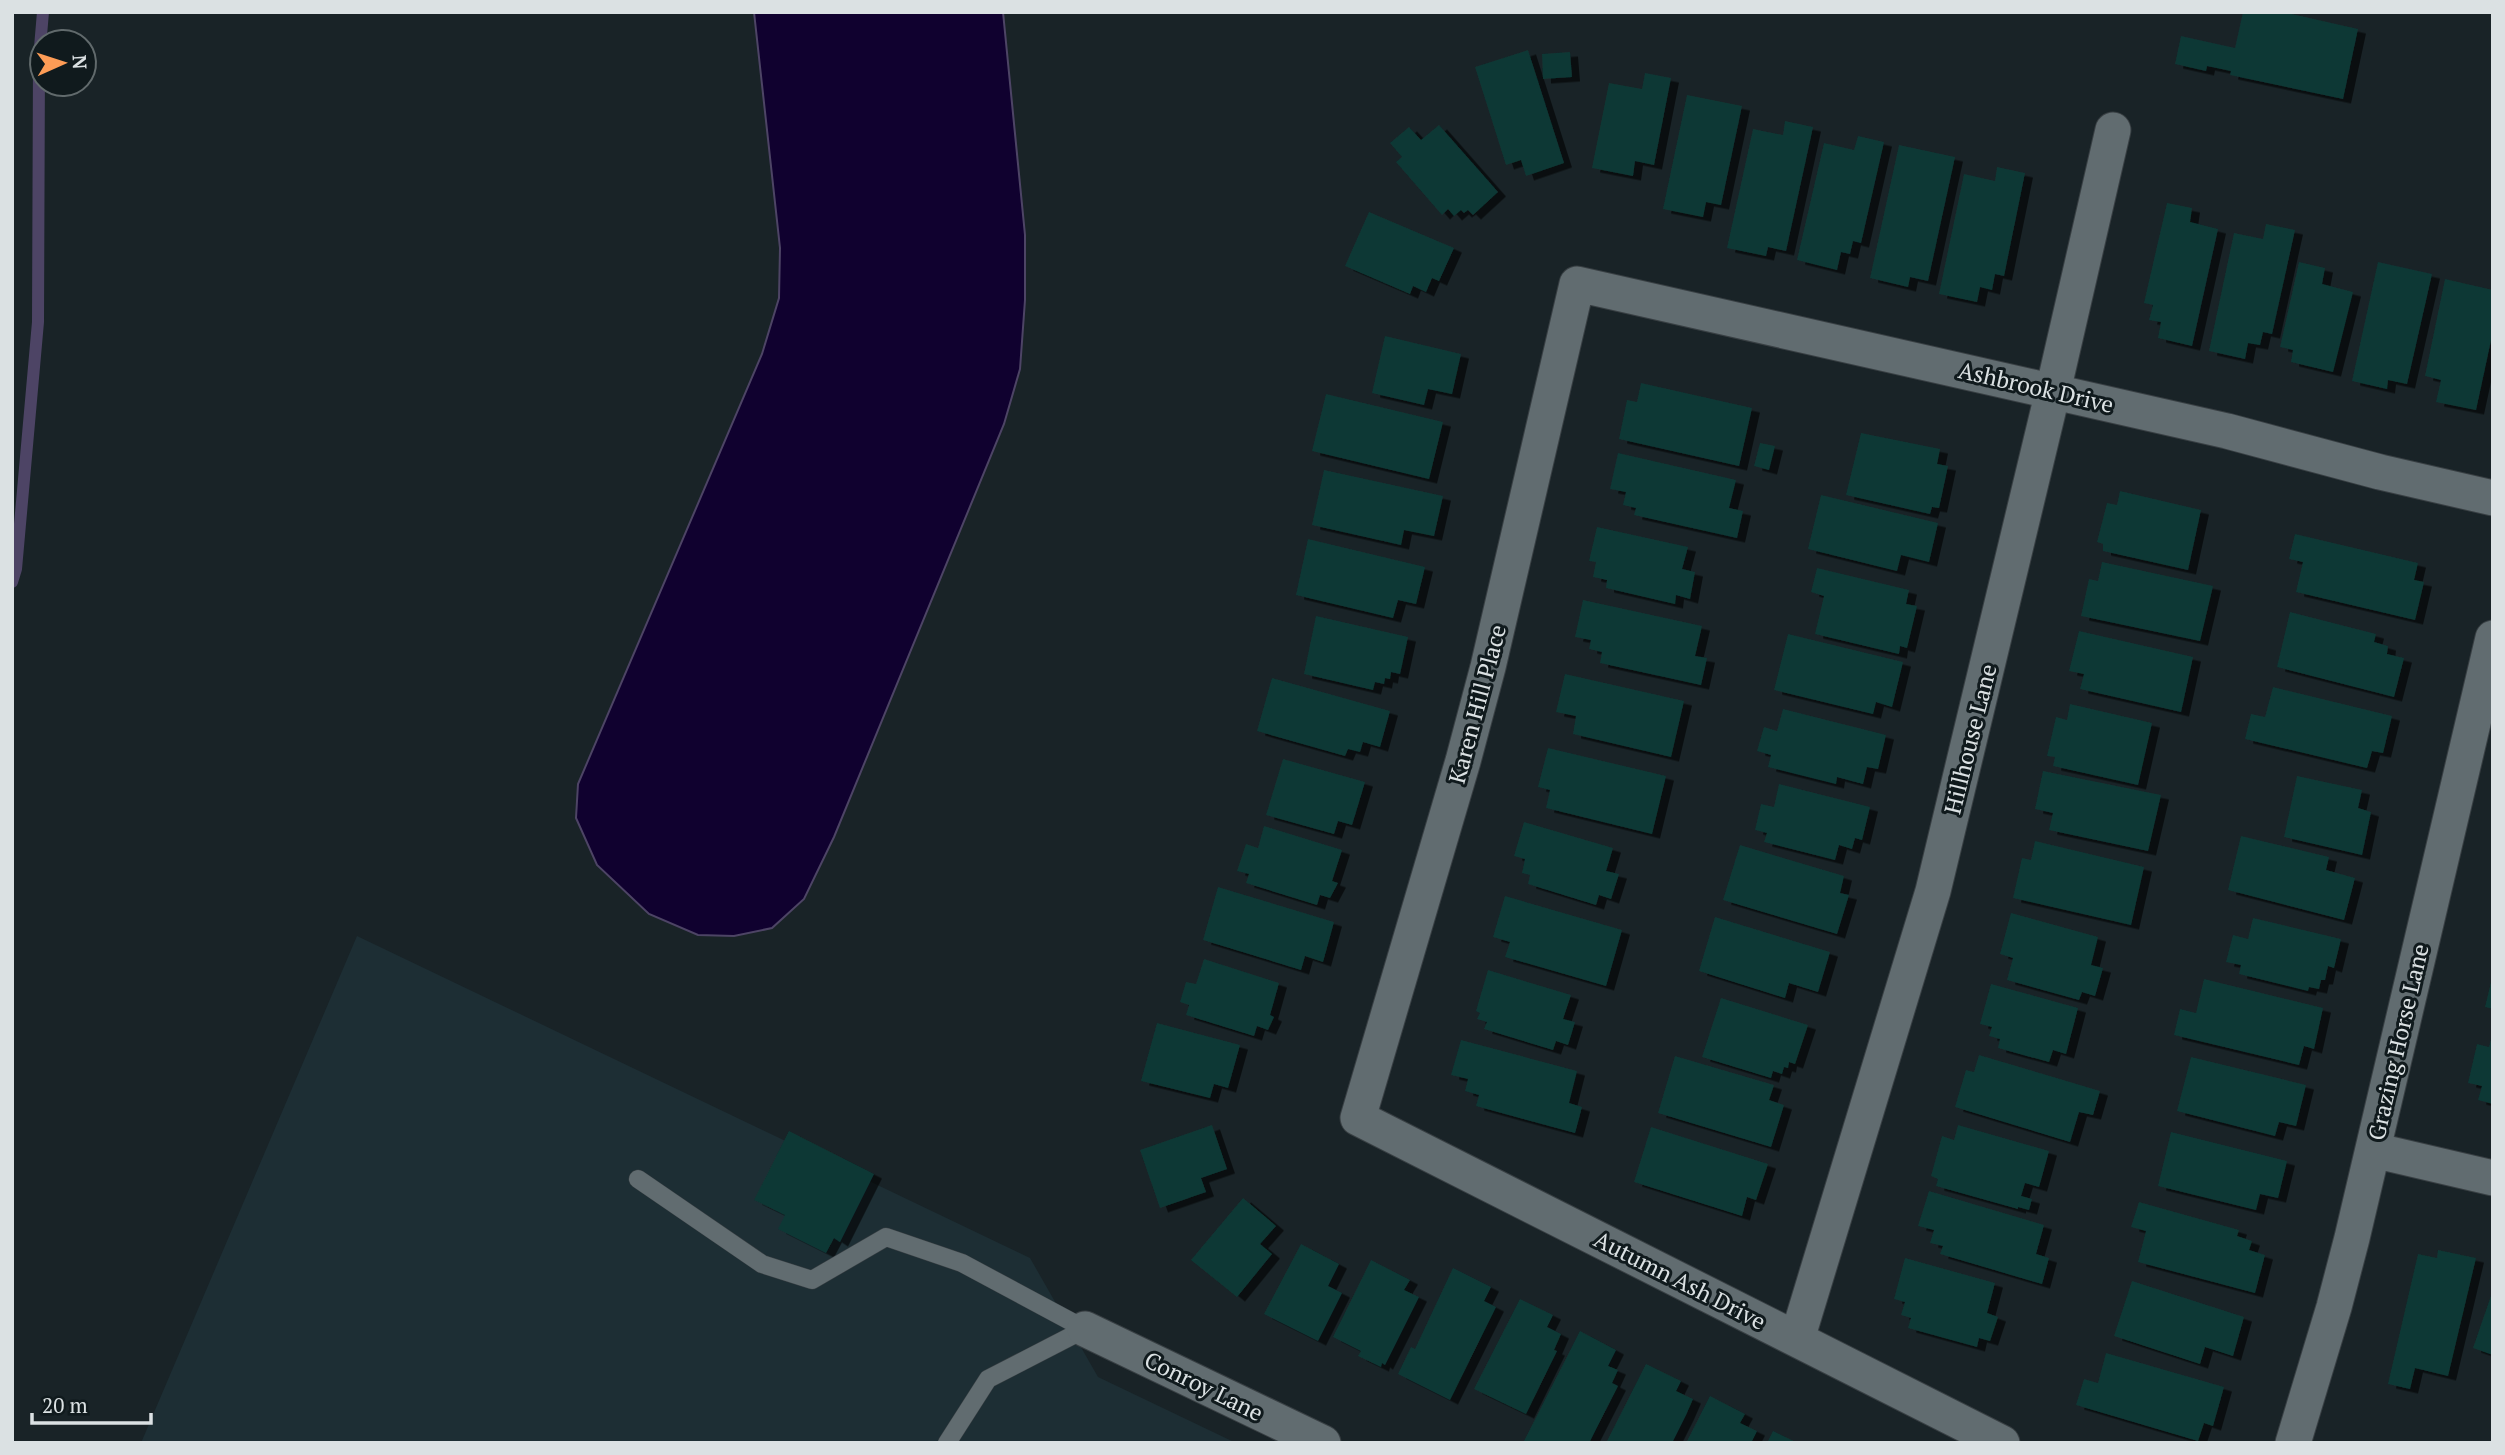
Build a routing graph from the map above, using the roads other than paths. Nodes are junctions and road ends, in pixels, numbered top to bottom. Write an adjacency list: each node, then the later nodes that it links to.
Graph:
1 (2113, 130): 3 (street, Hillhouse Lane)
2 (1577, 284): 3 (street, Ashbrook Drive); 6 (street, Karen Hill Place)
3 (2053, 391): 4 (street, Ashbrook Drive); 11 (street, Hillhouse Lane)
4 (2493, 498)
5 (2493, 638): 7 (street, Grazing Horse Lane)
6 (1358, 1118): 11 (street, Autumn Ash Drive)
7 (2373, 1150): 9 (street); 15 (street, Grazing Horse Lane)
8 (638, 1178): 10 (lane)
9 (2493, 1178)
10 (1085, 1329): 12 (lane); 13 (street, Conroy Lane)
11 (1797, 1339): 14 (street, Autumn Ash Drive)
12 (947, 1443)
13 (1322, 1443)
14 (2001, 1443)
15 (2292, 1443)

